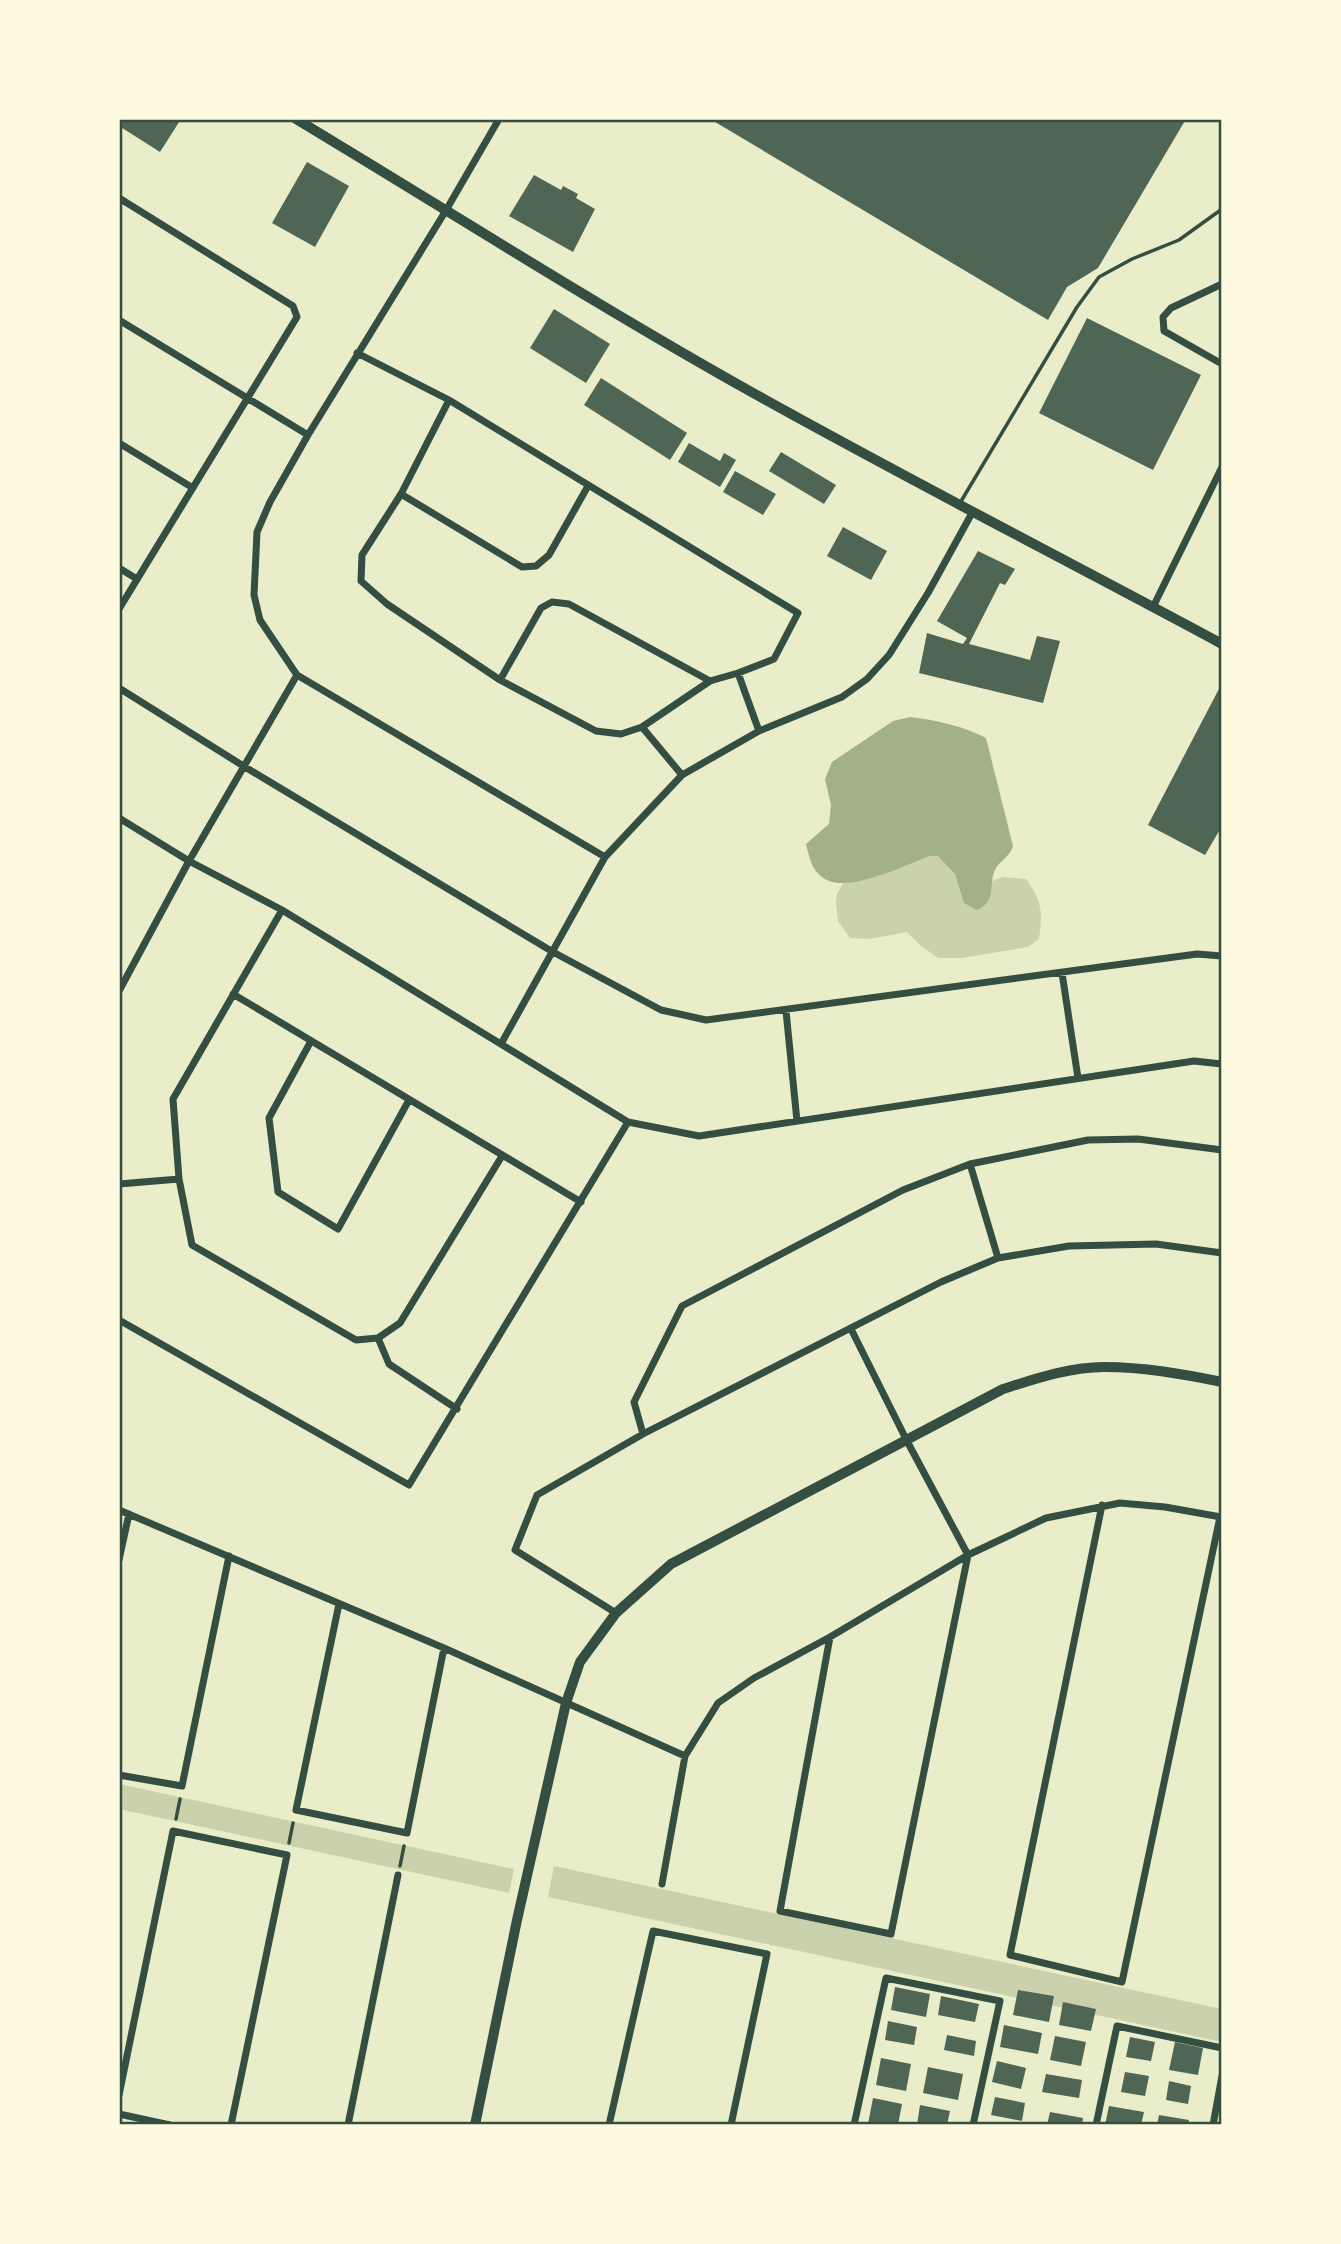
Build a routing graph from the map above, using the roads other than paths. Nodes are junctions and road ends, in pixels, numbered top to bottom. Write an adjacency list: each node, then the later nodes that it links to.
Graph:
1 (296, 119): 5 (street)
2 (499, 119): 5 (street)
3 (119, 198): 10 (street)
4 (1222, 209): 18 (lane)
5 (446, 212): 8 (street); 18 (street)
6 (1222, 284): 9 (street)
7 (119, 320): 10 (street)
8 (357, 353): 11 (street); 12 (street)
9 (1222, 363)
10 (247, 398): 12 (street); 16 (street)
11 (449, 400): 15 (street); 17 (street)
12 (308, 435): 26 (street)
13 (119, 443): 16 (street)
14 (1222, 467): 22 (street)
15 (588, 486): 17 (street); 25 (street)
16 (193, 488): 21 (street)
17 (401, 494): 27 (street)
18 (959, 505): 19 (street)
19 (972, 513): 22 (street); 31 (street)
20 (119, 568): 21 (street)
21 (137, 579): 23 (street)
22 (1153, 607): 24 (street)
23 (119, 608)
24 (1222, 644)
25 (738, 673): 28 (street); 31 (street)
26 (297, 675): 32 (street); 35 (street)
27 (500, 680): 28 (street); 30 (street)
28 (710, 681): 30 (street)
29 (119, 688): 32 (street)
30 (642, 727): 33 (street)
31 (759, 731): 33 (street)
32 (245, 767): 36 (street); 38 (street)
33 (682, 775): 35 (street)
34 (119, 818): 36 (street)
35 (605, 857): 38 (street)
36 (189, 861): 37 (street); 41 (street)
37 (282, 910): 42 (street); 45 (street)
38 (553, 951): 43 (street); 45 (street)
39 (1222, 956): 40 (street)
40 (1062, 973): 43 (street); 47 (street)
41 (119, 991)
42 (233, 994): 44 (street); 54 (street)
43 (786, 1011): 50 (street)
44 (311, 1041): 48 (street); 48 (street)
45 (501, 1044): 49 (street)
46 (1222, 1064): 47 (street)
47 (1078, 1078): 50 (street)
48 (410, 1100): 52 (street)
49 (628, 1122): 50 (street); 56 (street)
50 (797, 1122)
51 (1222, 1150): 53 (street)
52 (502, 1156): 56 (street); 61 (street)
53 (970, 1164): 58 (street); 64 (street)
54 (179, 1179): 55 (street); 61 (street)
55 (119, 1184)
56 (581, 1202): 63 (street)
57 (1222, 1254): 58 (street)
58 (998, 1258): 60 (street)
59 (119, 1320): 63 (street)
60 (851, 1329): 64 (street); 65 (street)
61 (377, 1338): 63 (street)
62 (1222, 1382): 65 (street)
63 (457, 1409)
64 (643, 1434): 74 (street)
65 (906, 1441): 70 (street); 74 (street)
66 (1102, 1505): 69 (street); 69 (street); 70 (street)
67 (119, 1510): 68 (street)
68 (129, 1514): 71 (street); 72 (street)
69 (1221, 1517)
70 (968, 1555): 75 (street); 75 (street)
71 (229, 1556): 73 (street); 79 (street)
72 (119, 1560)
73 (339, 1604): 76 (street); 76 (street)
74 (616, 1613): 77 (street)
75 (830, 1637): 78 (street)
76 (444, 1648): 77 (street)
77 (566, 1703): 78 (street); 89 (street)
78 (685, 1756): 81 (street)
79 (119, 1775)
80 (398, 1875): 88 (street)
81 (662, 1884)
82 (1222, 2048): 94 (street)
83 (1222, 2076): 95 (street)
84 (119, 2095): 87 (street)
85 (119, 2114): 86 (street)
86 (170, 2125)
87 (230, 2125)
88 (348, 2125)
89 (475, 2125)
90 (609, 2125): 91 (street)
91 (731, 2125)
92 (854, 2125): 93 (street)
93 (973, 2125)
94 (1096, 2125)
95 (1213, 2125)

